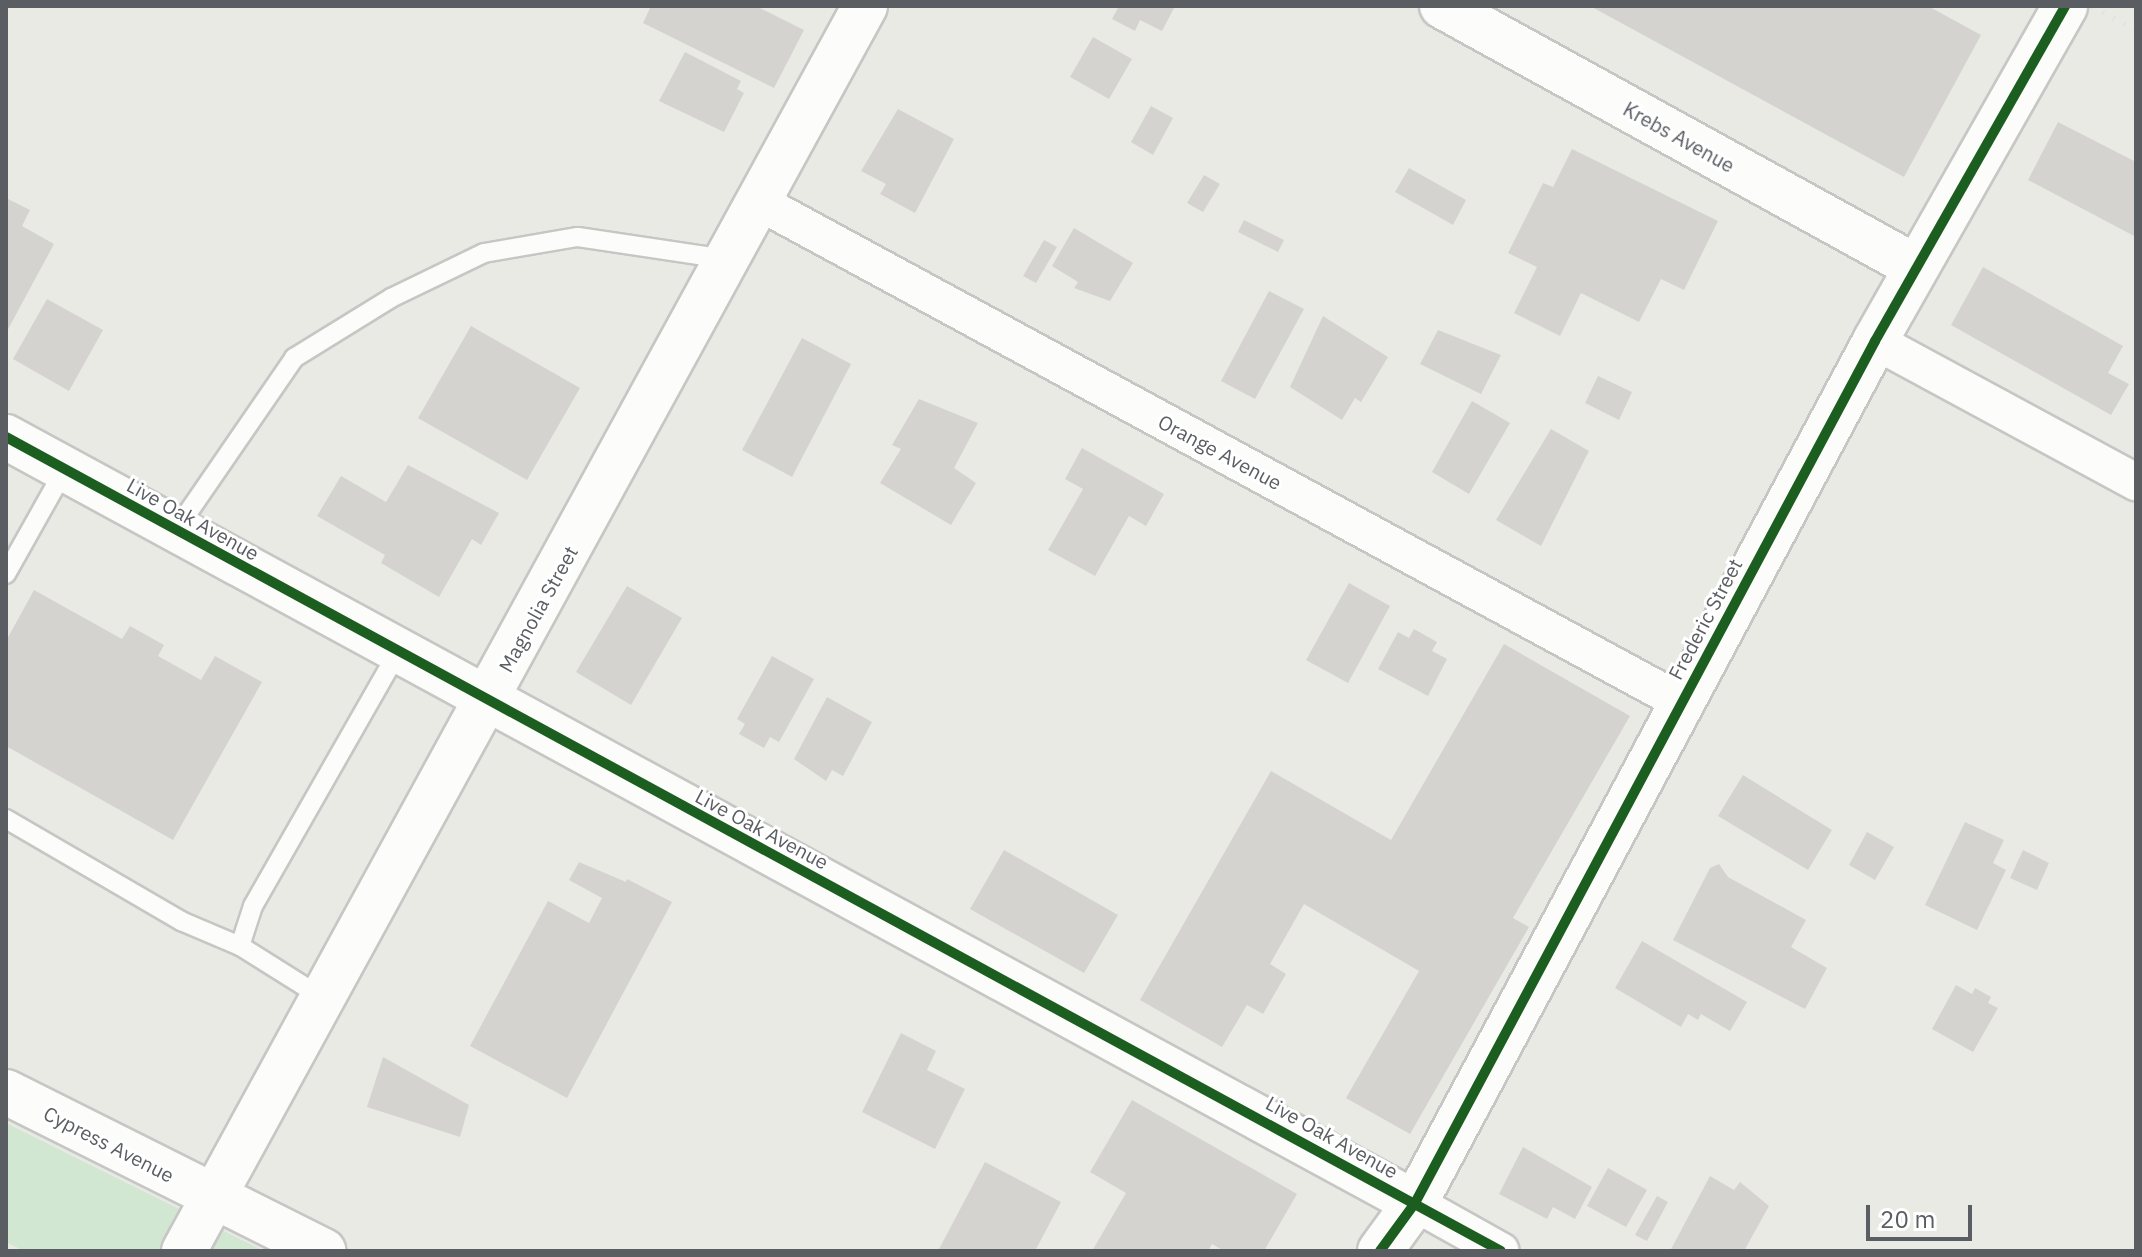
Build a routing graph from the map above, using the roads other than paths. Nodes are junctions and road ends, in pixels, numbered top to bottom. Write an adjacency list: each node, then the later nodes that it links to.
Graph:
1 (865, 6): 4 (street, Magnolia Street)
2 (1442, 6): 6 (street, Krebs Avenue)
3 (2065, 6): 6 (street, Frederic Street)
4 (759, 202): 5 (street, Magnolia Street); 15 (street, Orange Avenue)
5 (728, 260): 11 (lane); 14 (street, Magnolia Street)
6 (1916, 267): 7 (street, Frederic Street)
7 (1875, 341): 10 (street); 15 (street, Frederic Street)
8 (6, 437): 9 (street, Live Oak Avenue)
9 (65, 469): 11 (street, Live Oak Avenue); 12 (lane)
10 (2136, 482)
11 (176, 530): 13 (street, Live Oak Avenue)
12 (6, 574)
13 (398, 652): 14 (street, Live Oak Avenue); 17 (lane)
14 (488, 702): 18 (street, Magnolia Street); 21 (street, Live Oak Avenue)
15 (1681, 702): 21 (street, Frederic Street)
16 (6, 819): 17 (lane)
17 (240, 946): 18 (lane)
18 (323, 998): 20 (street, Magnolia Street)
19 (6, 1092): 20 (street, Cypress Avenue)
20 (213, 1197): 22 (street, Magnolia Street); 23 (street)
21 (1415, 1203): 24 (street, Frederic Street); 25 (street, Live Oak Avenue)
22 (184, 1251)
23 (323, 1251)
24 (1380, 1251)
25 (1501, 1251)

